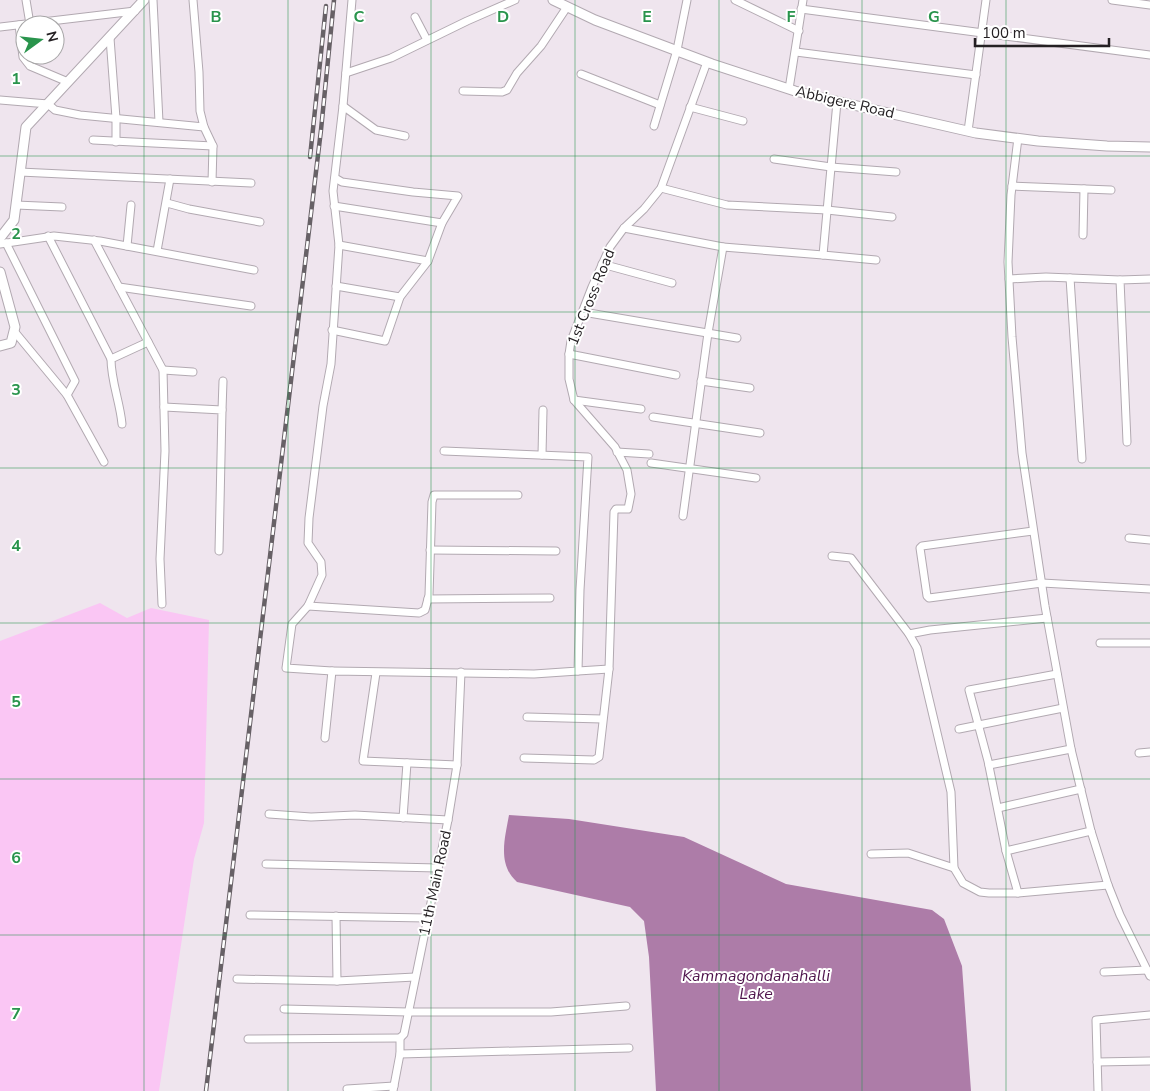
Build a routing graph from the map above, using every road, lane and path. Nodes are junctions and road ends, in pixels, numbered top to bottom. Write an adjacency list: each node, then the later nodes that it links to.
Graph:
1 (26, 0): 18 (street)
2 (144, 0): 17 (street)
3 (153, 0): 46 (street)
4 (193, 0): 48 (street)
5 (352, 0): 32 (street)
6 (515, 0): 26 (street)
7 (553, 0): 15 (street, Abbigere Road)
8 (686, 0): 27 (street)
9 (735, 0): 13 (street)
10 (803, 0): 16 (street)
11 (986, 0): 24 (street)
12 (1112, 0): 14 (street)
13 (744, 2): 23 (street)
14 (1150, 5)
15 (567, 7): 27 (street, Abbigere Road); 37 (street)
16 (802, 9): 23 (street); 24 (street)
17 (135, 11): 20 (street); 25 (street)
18 (28, 15)
19 (415, 17): 26 (street)
20 (65, 20)
21 (15, 25): 22 (street)
22 (0, 27)
23 (799, 30): 28 (street)
24 (981, 32): 29 (street); 34 (street)
25 (110, 38): 35 (street); 44 (street)
26 (427, 40): 32 (street)
27 (677, 50): 30 (street, Abbigere Road); 41 (street)
28 (796, 52): 34 (street); 36 (street)
29 (1150, 54)
30 (707, 62): 36 (street, Abbigere Road); 43 (street, 1st Cross Road)
31 (29, 65): 35 (street)
32 (346, 73): 42 (street)
33 (581, 74): 41 (street)
34 (976, 75): 49 (street)
35 (68, 82): 40 (street)
36 (789, 90): 39 (street, Abbigere Road)
37 (463, 91)
38 (0, 100): 40 (street)
39 (837, 102): 49 (street, Abbigere Road); 57 (street)
40 (48, 104): 44 (street); 58 (street)
41 (660, 105): 47 (street)
42 (343, 106): 50 (street); 60 (street)
43 (690, 106): 45 (street); 65 (street, 1st Cross Road)
44 (116, 118): 46 (street); 53 (street)
45 (743, 121)
46 (159, 122): 48 (street)
47 (654, 126)
48 (204, 127): 54 (street)
49 (968, 131): 51 (street, Abbigere Road)
50 (405, 136)
51 (1018, 138): 55 (street, Abbigere Road); 64 (street)
52 (93, 140): 53 (street)
53 (116, 142): 54 (street)
54 (213, 146): 62 (street)
55 (1150, 146)
56 (774, 159): 57 (street)
57 (831, 167): 59 (street); 73 (street)
58 (20, 172): 61 (street); 69 (street)
59 (896, 172)
60 (335, 178): 71 (street); 76 (street)
61 (170, 179): 62 (street); 68 (street)
62 (212, 182): 63 (street)
63 (251, 182)
64 (1012, 186): 66 (street); 93 (street)
65 (661, 188): 73 (street); 77 (street, 1st Cross Road)
66 (1084, 189): 67 (street); 78 (street)
67 (1111, 190)
68 (167, 203): 75 (street); 85 (street)
69 (16, 204): 72 (street); 80 (street)
70 (131, 205): 83 (street)
71 (334, 206): 76 (street); 82 (street)
72 (62, 207)
73 (827, 210): 74 (street); 86 (street)
74 (892, 217)
75 (260, 222)
76 (442, 223): 88 (street)
77 (624, 228): 84 (street); 89 (street, 1st Cross Road)
78 (1083, 235)
79 (48, 236): 80 (street); 81 (street); 109 (street)
80 (2, 239): 116 (street)
81 (94, 240): 83 (street); 98 (street)
82 (339, 245): 88 (street); 97 (street)
83 (127, 246): 85 (street)
84 (723, 247): 86 (street); 104 (street)
85 (158, 251): 90 (street)
86 (823, 255): 87 (street)
87 (876, 260)
88 (428, 261): 99 (street)
89 (602, 264): 96 (street); 101 (street, 1st Cross Road)
90 (254, 270)
91 (0, 272): 103 (street)
92 (1070, 278): 93 (street); 95 (street); 131 (street)
93 (1009, 279): 138 (street)
94 (1150, 279): 95 (street)
95 (1120, 280): 126 (street)
96 (672, 283)
97 (336, 286): 99 (street); 102 (street)
98 (119, 287): 100 (street); 106 (street)
99 (400, 297): 102 (street)
100 (251, 306)
101 (582, 312): 104 (street); 108 (street, 1st Cross Road)
102 (332, 330): 150 (street)
103 (14, 331): 107 (street); 116 (street)
104 (708, 333): 105 (street); 114 (street)
105 (737, 338)
106 (148, 342): 109 (street); 110 (street)
107 (0, 346)
108 (569, 354): 112 (street); 117 (street, 1st Cross Road)
109 (111, 359): 124 (street)
110 (162, 370): 111 (street); 118 (street)
111 (193, 372)
112 (676, 375)
113 (223, 381): 120 (street)
114 (701, 381): 115 (street); 123 (street)
115 (750, 388)
116 (67, 396): 132 (street)
117 (574, 400): 119 (street); 128 (street, 1st Cross Road)
118 (164, 407): 120 (street); 149 (street)
119 (641, 409)
120 (222, 410): 142 (street)
121 (543, 410): 130 (street)
122 (653, 417): 123 (street)
123 (696, 423): 125 (street); 134 (street)
124 (122, 424)
125 (760, 433)
126 (1127, 442)
127 (444, 451): 130 (street)
128 (617, 452): 129 (street); 155 (street, 1st Cross Road)
129 (649, 454)
130 (542, 455): 157 (street)
131 (1082, 458)
132 (104, 462)
133 (651, 463): 134 (street)
134 (689, 468): 135 (street); 137 (street)
135 (756, 478)
136 (518, 495): 141 (street)
137 (683, 516)
138 (1034, 531): 145 (street); 145 (street)
139 (1129, 538): 140 (street)
140 (1150, 540)
141 (430, 550): 143 (street); 148 (street)
142 (219, 551)
143 (556, 551)
144 (832, 556): 152 (street)
145 (1042, 583): 146 (street); 151 (street)
146 (1150, 589)
147 (550, 598): 148 (street)
148 (428, 600): 150 (street)
149 (162, 604)
150 (308, 606): 156 (street)
151 (1047, 618): 152 (street); 160 (street)
152 (909, 634): 184 (street)
153 (1100, 643): 154 (street)
154 (1150, 644)
155 (608, 669): 157 (street); 163 (street)
156 (332, 671): 159 (street); 166 (street)
157 (578, 671): 158 (street)
158 (460, 672): 159 (street); 173 (street, 11th Main Road)
159 (376, 673): 171 (street)
160 (1057, 674): 161 (street); 164 (street)
161 (1063, 708): 164 (street); 167 (street)
162 (526, 717): 163 (street)
163 (602, 719): 170 (street)
164 (979, 725): 165 (street); 172 (street)
165 (960, 729)
166 (325, 738)
167 (1071, 749): 172 (street); 174 (street)
168 (1150, 752): 169 (street)
169 (1139, 753)
170 (524, 758)
171 (407, 763): 173 (street); 177 (street)
172 (989, 765): 175 (street)
173 (457, 766): 178 (street, 11th Main Road)
174 (1081, 789): 175 (street); 179 (street)
175 (998, 808): 180 (street)
176 (269, 814): 177 (street)
177 (403, 818): 178 (street)
178 (448, 820): 183 (street, 11th Main Road)
179 (1091, 831): 180 (street); 185 (street)
180 (1006, 851): 186 (street)
181 (871, 854): 184 (street)
182 (266, 864): 183 (street)
183 (438, 868): 189 (street, 11th Main Road)
184 (954, 868): 186 (street)
185 (1108, 886): 186 (street); 191 (street)
186 (1018, 893)
187 (250, 915): 188 (street)
188 (336, 916): 189 (street); 194 (street)
189 (428, 918): 192 (street, 11th Main Road)
190 (1104, 972): 191 (street)
191 (1149, 973)
192 (416, 977): 194 (street); 197 (street, 11th Main Road)
193 (237, 979): 194 (street)
194 (338, 982)
195 (626, 1006): 197 (street)
196 (284, 1009): 197 (street)
197 (408, 1012): 199 (street, 11th Main Road)
198 (1150, 1015): 204 (street)
199 (400, 1038): 200 (street); 202 (street, 11th Main Road)
200 (248, 1039)
201 (629, 1048): 202 (street)
202 (400, 1054): 206 (street, 11th Main Road)
203 (1150, 1061): 204 (street)
204 (1096, 1062): 207 (street)
205 (347, 1089): 206 (street)
206 (394, 1089)
207 (1098, 1091)

